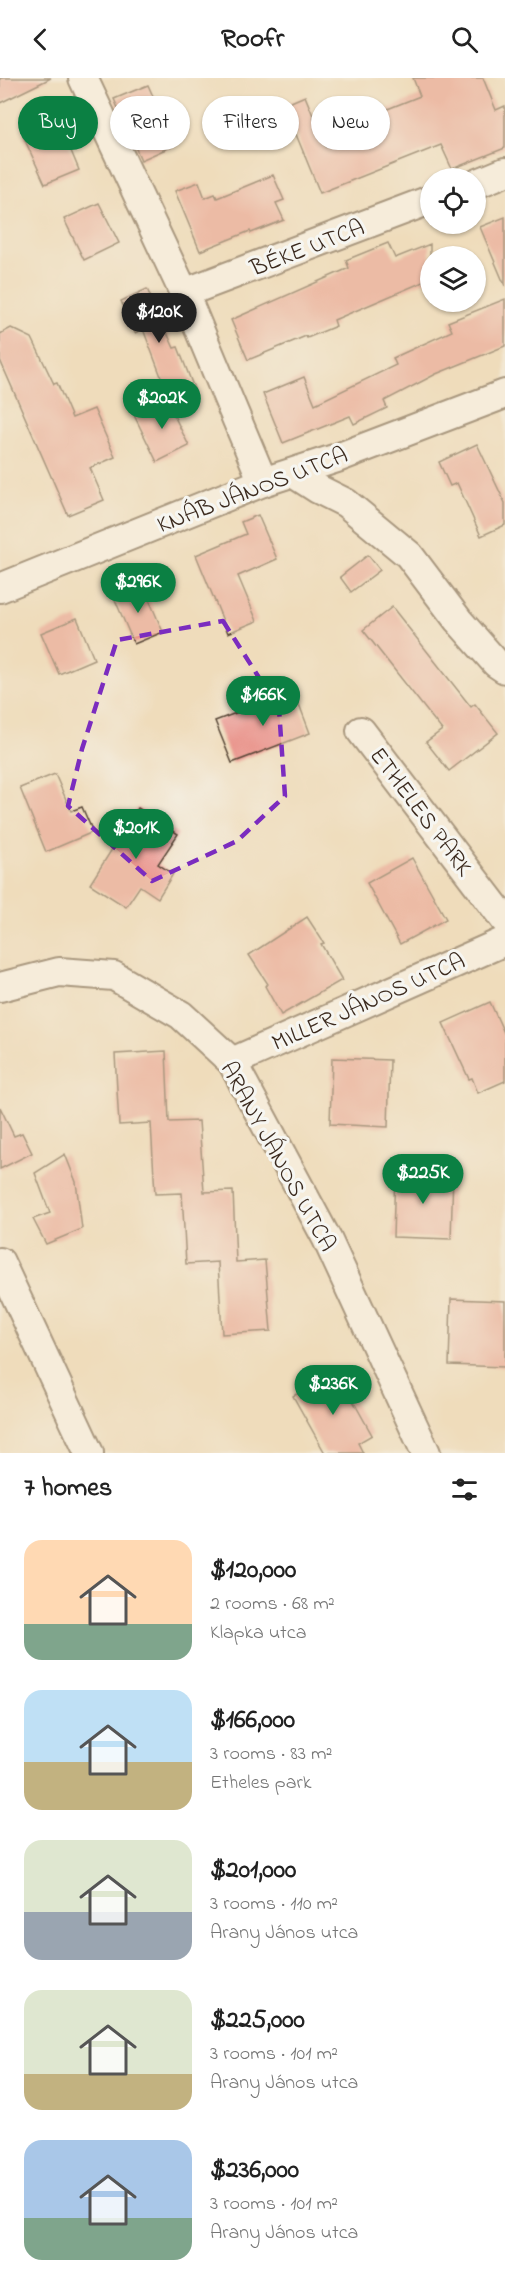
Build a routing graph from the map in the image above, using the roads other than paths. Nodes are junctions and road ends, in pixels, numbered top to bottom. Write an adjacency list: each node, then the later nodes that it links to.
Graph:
1 (83, 78): 5 (street)
2 (505, 172): 3 (street)
3 (486, 180)
4 (420, 204): 5 (street, BÉKE UTCA)
5 (184, 293): 9 (street)
6 (505, 394): 7 (street, KNÁB JÁNOS UTCA)
7 (337, 458): 8 (street, KNÁB JÁNOS UTCA); 10 (street)
8 (293, 473): 9 (street, KNÁB JÁNOS UTCA); 10 (street)
9 (263, 482): 11 (street, KNÁB JÁNOS UTCA)
10 (346, 503): 12 (street)
11 (0, 588)
12 (505, 669)
13 (362, 731): 14 (street, ETHELES PARK)
14 (505, 920)
15 (505, 941): 17 (street, MILLER JÁNOS UTCA)
16 (0, 987): 17 (street, ARANY JÁNOS UTCA)
17 (232, 1062): 20 (street, ARANY JÁNOS UTCA)
18 (0, 1263): 19 (street)
19 (90, 1453)
20 (426, 1453)

